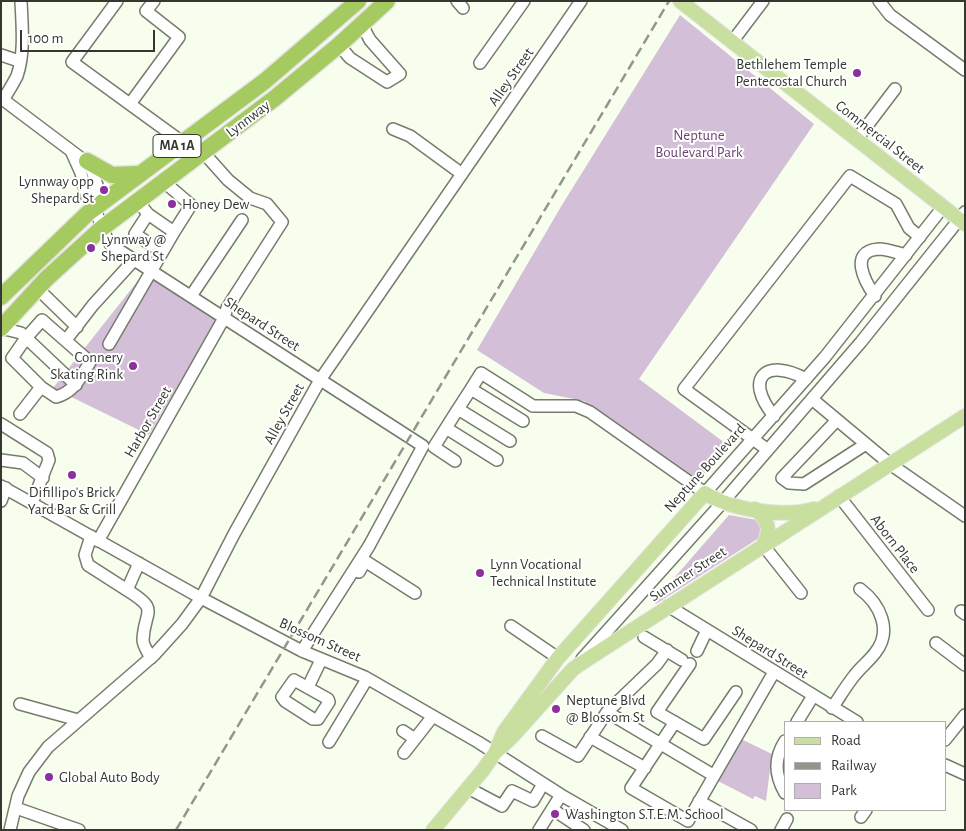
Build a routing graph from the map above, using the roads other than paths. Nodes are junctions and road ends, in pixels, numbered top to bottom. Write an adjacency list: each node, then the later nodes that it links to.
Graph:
1 (21, 1): 15 (street)
2 (117, 1): 20 (street)
3 (154, 1): 20 (street)
4 (358, 1): 23 (highway, Lynnway / MA 1A)
5 (387, 1): 11 (highway, Lynnway / MA 1A)
6 (524, 1): 16 (street)
7 (581, 1): 28 (street, Alley Street)
8 (680, 1): 12 (main road, Commercial Street)
9 (763, 1): 12 (street)
10 (879, 1): 17 (street)
11 (362, 25): 13 (highway, Lynnway / MA 1A); 13 (street)
12 (732, 42): 22 (main road, Commercial Street)
13 (339, 45): 25 (highway, Lynnway / MA 1A)
14 (1, 54): 15 (street)
15 (20, 61): 19 (street)
16 (480, 64)
17 (965, 70)
18 (895, 89): 22 (street)
19 (2, 99): 24 (street)
20 (130, 104): 23 (street)
21 (393, 129): 28 (street)
22 (857, 139): 32 (main road, Commercial Street)
23 (182, 142): 27 (highway, Lynnway / MA 1A)
24 (72, 152): 26 (street); 31 (street)
25 (203, 152): 29 (highway, Lynnway / MA 1A); 47 (street, Harbor Street)
26 (87, 161): 27 (highway); 31 (street)
27 (139, 174): 31 (highway, Lynnway / MA 1A)
28 (462, 174): 54 (street, Alley Street)
29 (163, 181): 30 (highway, Lynnway / MA 1A); 37 (street)
30 (137, 200): 33 (street); 36 (highway, Lynnway / MA 1A)
31 (94, 207): 36 (street); 46 (highway, Lynnway / MA 1A)
32 (943, 207): 34 (main road, Commercial Street); 38 (street, Neptune Boulevard)
33 (148, 214): 37 (street); 39 (street)
34 (963, 218): 58 (street, Neptune Boulevard)
35 (242, 220): 44 (street)
36 (102, 228): 41 (street, Shepard Street); 43 (highway, Lynnway / MA 1A)
37 (174, 232): 39 (street)
38 (920, 237): 40 (street, Neptune Boulevard); 67 (street)
39 (162, 252): 42 (street)
40 (906, 255): 45 (street, Neptune Boulevard); 45 (street)
41 (134, 260): 42 (street, Shepard Street); 48 (street)
42 (151, 271): 44 (street, Shepard Street); 52 (street)
43 (37, 288): 48 (street); 49 (highway, Lynnway / MA 1A)
44 (191, 296): 47 (street, Shepard Street)
45 (875, 296): 53 (street, Neptune Boulevard)
46 (1, 297)
47 (224, 318): 54 (street, Shepard Street); 85 (street, Harbor Street)
48 (77, 327): 51 (street)
49 (1, 328): 50 (street)
50 (26, 338): 51 (street); 55 (street); 56 (street)
51 (66, 340): 55 (street)
52 (109, 344)
53 (806, 379): 61 (street, Neptune Boulevard); 61 (street)
54 (320, 380): 92 (street, Alley Street); 101 (street, Shepard Street)
55 (76, 384): 56 (street)
56 (41, 387): 60 (street)
57 (471, 389): 59 (street); 64 (street); 77 (street)
58 (812, 399): 63 (street); 70 (street, Neptune Boulevard)
59 (458, 409): 66 (street); 68 (street)
60 (20, 414)
61 (774, 416): 67 (street, Neptune Boulevard)
62 (965, 416): 74 (main road, Summer Street)
63 (837, 420): 69 (street); 69 (street)
64 (523, 421)
65 (1, 424): 75 (street)
66 (446, 428): 72 (street); 73 (street)
67 (753, 439): 70 (street); 77 (street, Neptune Boulevard)
68 (510, 441)
69 (866, 444): 74 (street)
70 (768, 450): 80 (street, Neptune Boulevard)
71 (1, 460): 75 (street)
72 (497, 460)
73 (455, 461)
74 (890, 464): 78 (main road, Summer Street); 84 (street)
75 (42, 478): 81 (street)
76 (3, 487): 79 (street); 81 (street, Blossom Street)
77 (705, 493): 80 (main road, Summer Street); 103 (main road, Neptune Boulevard)
78 (840, 496): 82 (main road, Summer Street); 94 (street, Aborn Place)
79 (1, 501)
80 (722, 502): 83 (main road, Summer Street); 106 (street, Neptune Boulevard)
81 (32, 503): 85 (street, Blossom Street)
82 (822, 507): 83 (main road, Summer Street); 86 (main road, Summer Street)
83 (755, 509): 86 (main road)
84 (965, 516)
85 (95, 538): 87 (street, Blossom Street); 88 (street, Harbor Street)
86 (763, 545): 91 (street); 93 (main road, Summer Street)
87 (139, 563): 88 (street); 92 (street, Blossom Street)
88 (127, 590): 102 (street, Harbor Street)
89 (860, 590): 113 (street)
90 (415, 593): 101 (street)
91 (801, 593)
92 (201, 598): 101 (street, Blossom Street); 102 (street, Alley Street)
93 (668, 606): 96 (street, Shepard Street); 106 (main road, Summer Street)
94 (928, 610)
95 (511, 626): 103 (street)
96 (707, 630): 100 (street); 107 (street, Shepard Street)
97 (644, 637): 99 (street)
98 (936, 643): 105 (street)
99 (667, 650): 114 (street); 120 (street)
100 (696, 651)
101 (304, 652): 104 (street, Blossom Street)
102 (151, 658): 117 (street, Alley Street)
103 (558, 658): 130 (main road, Neptune Boulevard)
104 (321, 660): 108 (street, Blossom Street); 109 (street)
105 (965, 664)
106 (573, 669): 130 (main road, Neptune Boulevard)
107 (774, 672): 111 (street, Shepard Street); 134 (street)
108 (367, 679): 116 (street, Blossom Street); 126 (street)
109 (308, 688)
110 (736, 692): 120 (street)
111 (814, 696): 113 (street, Shepard Street); 118 (street)
112 (20, 704): 117 (street)
113 (832, 708): 119 (street, Shepard Street)
114 (607, 712): 123 (street); 128 (street)
115 (965, 715): 125 (street)
116 (433, 716): 124 (street); 130 (street, Blossom Street)
117 (78, 720): 140 (street, Alley Street)
118 (798, 721)
119 (856, 721)
120 (675, 722): 128 (street)
121 (403, 731): 124 (street)
122 (542, 736): 123 (street)
123 (590, 737): 132 (street)
124 (415, 739): 129 (street)
125 (946, 739)
126 (329, 742)
127 (784, 744): 137 (street)
128 (660, 745): 132 (street); 134 (street)
129 (404, 753)
130 (495, 753): 135 (street, Blossom Street); 136 (main road, Neptune Boulevard)
131 (946, 765): 133 (street)
132 (644, 768): 144 (street)
133 (965, 774)
134 (713, 775): 139 (street)
135 (543, 784): 136 (street); 138 (street, Blossom Street)
136 (468, 788): 147 (main road, Neptune Boulevard)
137 (784, 793)
138 (561, 796): 141 (street); 143 (street, Blossom Street)
139 (699, 801): 144 (street); 151 (street)
140 (16, 808): 145 (street, Alley Street); 146 (street)
141 (552, 809): 148 (street); 149 (street)
142 (788, 819): 152 (street)
143 (604, 825): 150 (street, Blossom Street)
144 (690, 826)
145 (10, 830)
146 (80, 830)
147 (433, 830)
148 (539, 830)
149 (584, 830)
150 (622, 830)
151 (752, 830)
152 (781, 830)

